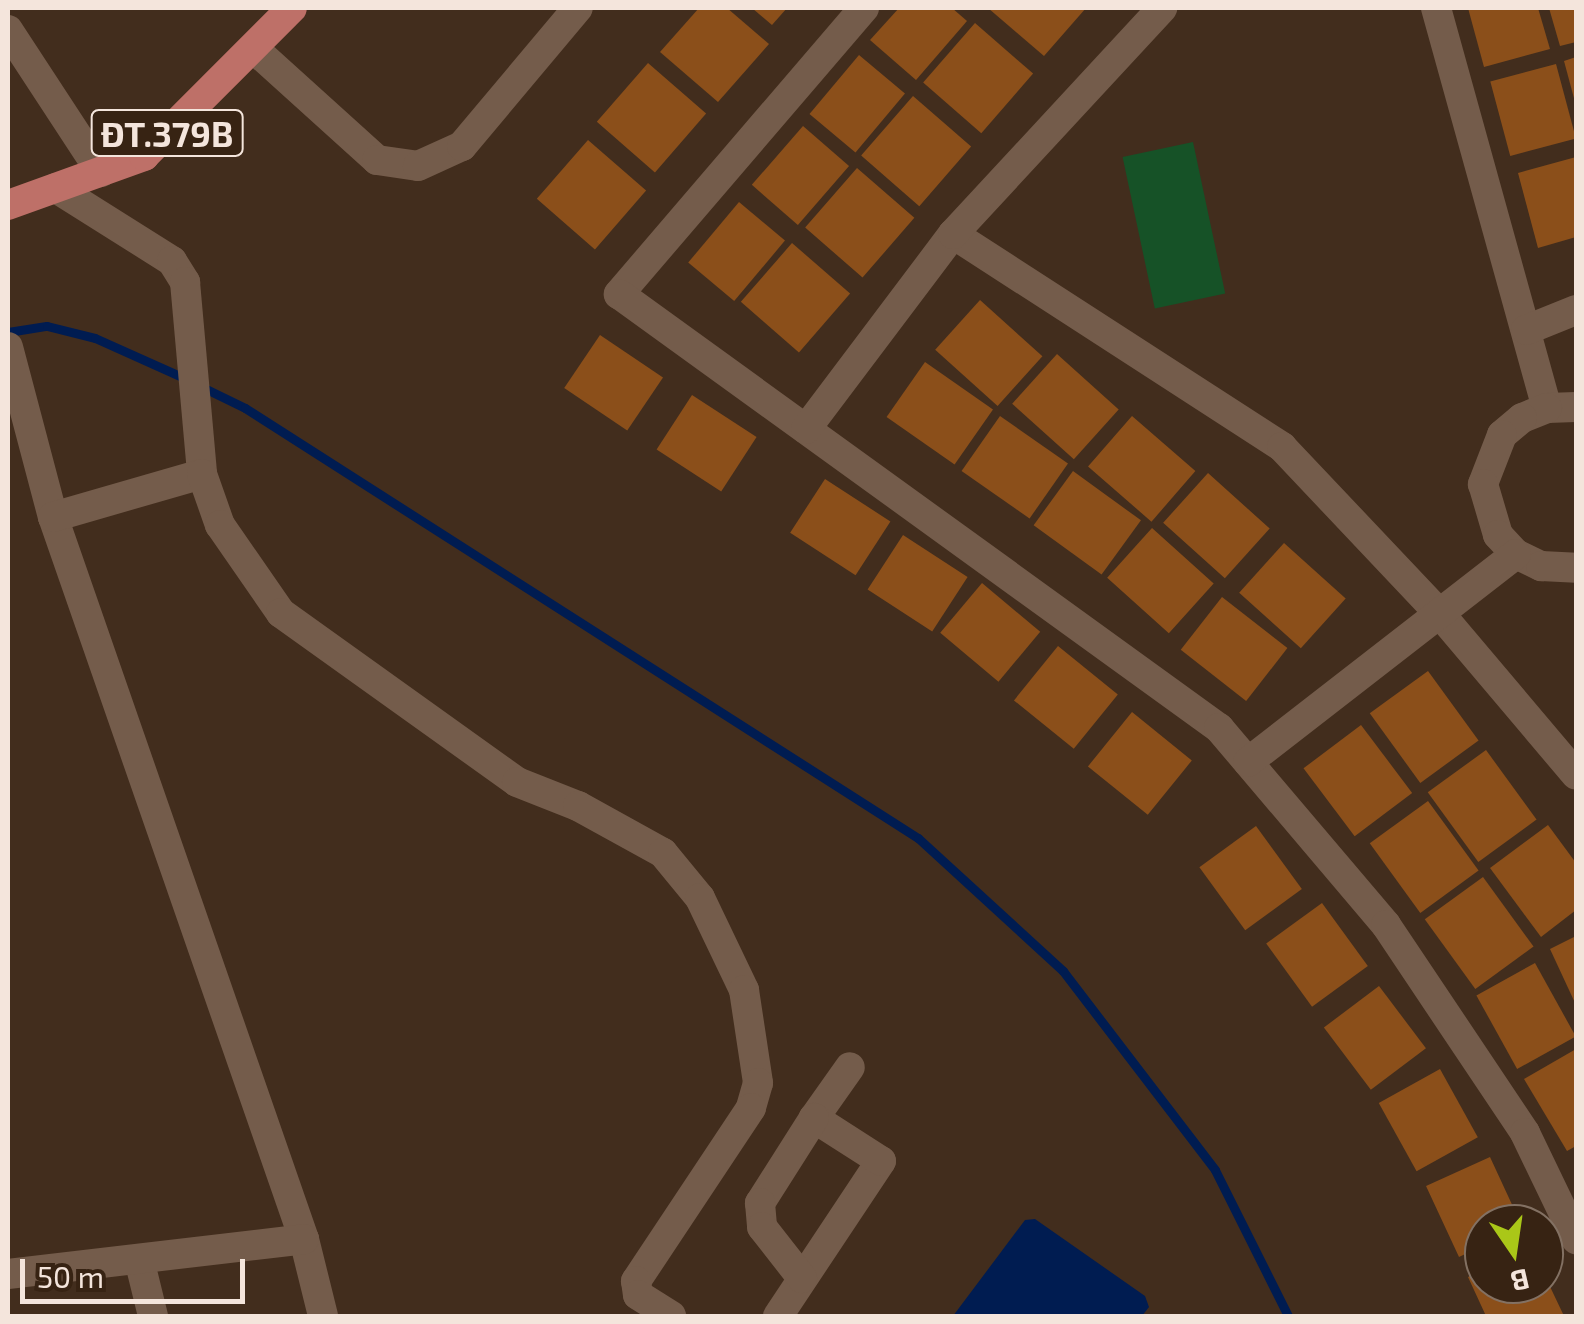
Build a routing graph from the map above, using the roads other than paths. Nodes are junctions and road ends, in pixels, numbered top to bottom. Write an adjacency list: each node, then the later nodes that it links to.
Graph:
1 (292, 8): 7 (main road, ĐT.379B)
2 (578, 8): 7 (street)
3 (864, 8): 16 (street)
4 (1162, 8): 11 (street)
5 (1436, 8): 13 (street)
6 (8, 30): 8 (street)
7 (253, 48): 8 (main road, ĐT.379B)
8 (101, 172): 9 (main road, ĐT.379B)
9 (56, 188): 10 (main road, ĐT.379B); 17 (street)
10 (8, 206)
11 (953, 234): 16 (street); 21 (street)
12 (1576, 310): 13 (street)
13 (1526, 330): 15 (street)
14 (10, 356): 18 (street)
15 (1562, 407): 19 (street)
16 (806, 429): 22 (street)
17 (200, 464): 18 (street); 33 (street)
18 (53, 516): 26 (street)
19 (1516, 554): 20 (street); 21 (street)
20 (1576, 568)
21 (1441, 615): 22 (street); 23 (street)
22 (1248, 762): 27 (street)
23 (1576, 775)
24 (850, 1067): 25 (street)
25 (814, 1118): 30 (street); 30 (street)
26 (304, 1239): 28 (street); 32 (street)
27 (1576, 1239)
28 (138, 1259): 29 (street); 31 (street)
29 (8, 1274)
30 (802, 1278): 34 (street)
31 (153, 1316)
32 (324, 1316)
33 (670, 1316)
34 (778, 1316)

